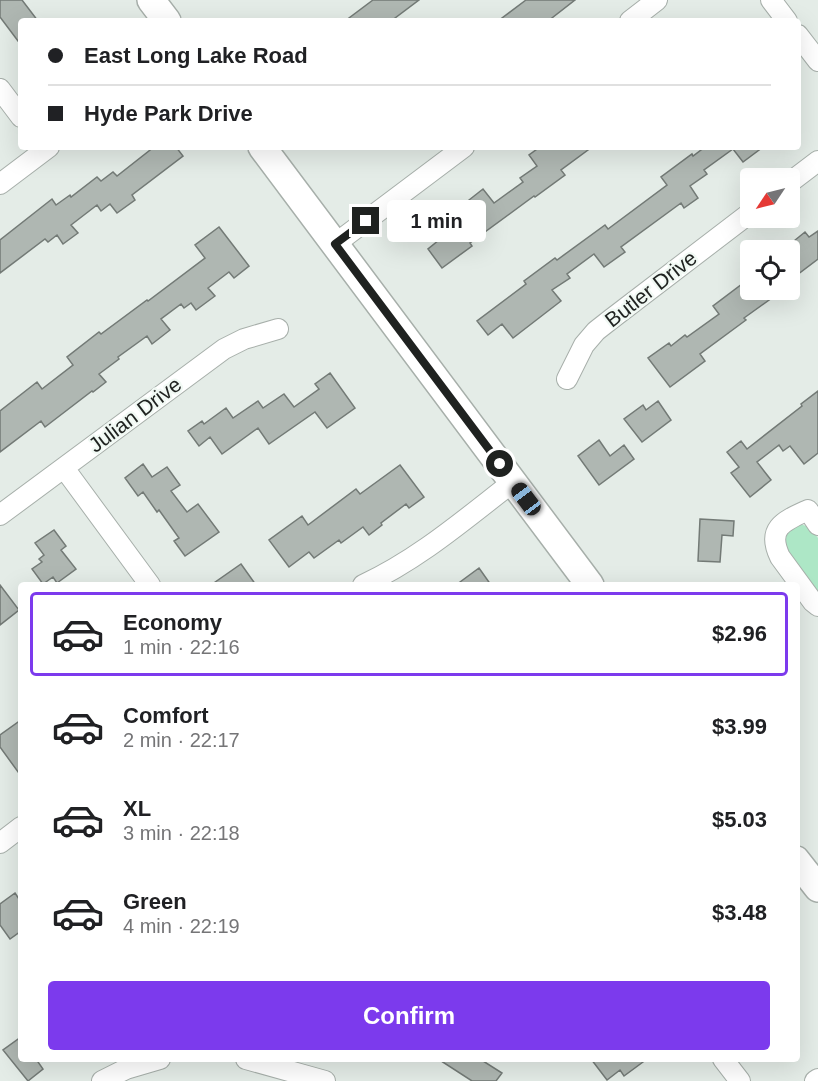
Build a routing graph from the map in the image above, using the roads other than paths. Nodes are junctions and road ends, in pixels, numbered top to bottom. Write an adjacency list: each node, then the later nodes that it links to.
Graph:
1 (151, 0): 4 (main road)
2 (657, 0): 5 (street)
3 (771, 0): 6 (street)
4 (165, 18)
5 (634, 18)
6 (785, 18)
7 (801, 39): 8 (street)
8 (818, 61)
9 (0, 89): 10 (street)
10 (18, 113)
11 (43, 150): 16 (street)
12 (264, 150): 18 (main road)
13 (460, 150): 18 (street)
14 (818, 161): 15 (street)
15 (800, 175)
16 (0, 184)
17 (740, 221): 20 (street, Butler Drive)
18 (335, 244): 22 (main road)
19 (278, 329): 21 (street, Julian Drive)
20 (567, 380)
21 (64, 468): 24 (street, Julian Drive); 25 (street)
22 (513, 482): 26 (street); 27 (main road)
23 (814, 513): 28 (street)
24 (0, 515)
25 (148, 582)
26 (369, 582)
27 (589, 582)
28 (798, 582)
29 (800, 584): 30 (street)
30 (818, 606)
31 (18, 829): 32 (street)
32 (0, 843)
33 (800, 865): 34 (main road)
34 (818, 887)
35 (150, 1062): 38 (street)
36 (257, 1062): 39 (street)
37 (725, 1062): 40 (street)
38 (102, 1081)
39 (325, 1081)
40 (740, 1081)

